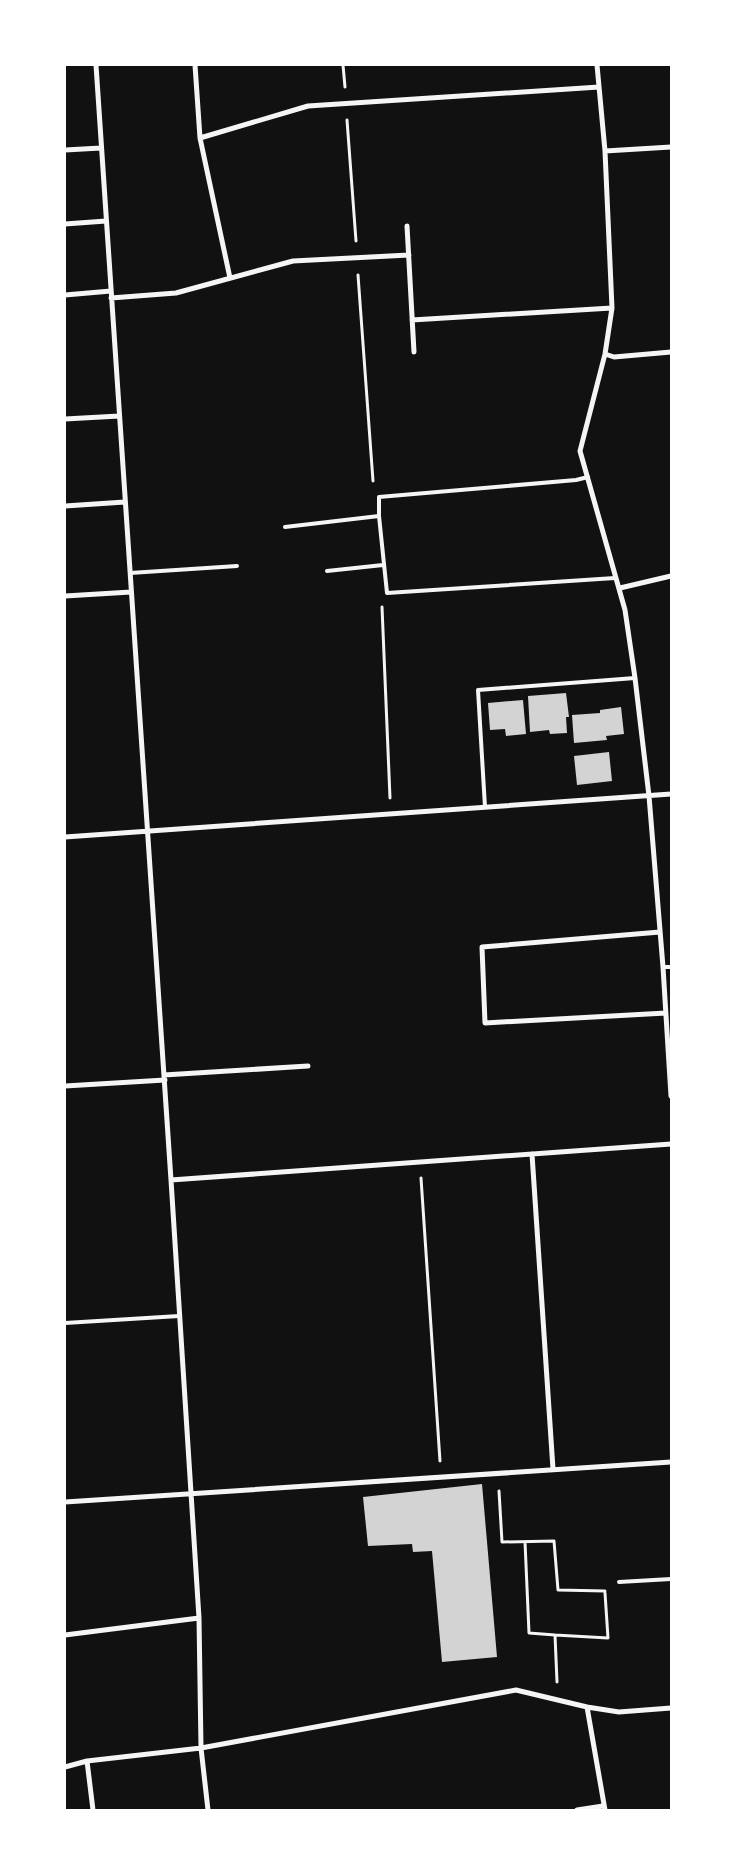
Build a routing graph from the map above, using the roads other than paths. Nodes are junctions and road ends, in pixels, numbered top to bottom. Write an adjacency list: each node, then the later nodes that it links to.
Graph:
1 (96, 65): 7 (street)
2 (195, 65): 5 (street)
3 (597, 65): 4 (street)
4 (599, 87): 5 (street); 9 (street)
5 (200, 138): 14 (street)
6 (671, 147): 9 (street)
7 (101, 148): 8 (street); 10 (street)
8 (65, 150)
9 (605, 151): 18 (street)
10 (106, 221): 11 (street); 15 (street)
11 (65, 224)
12 (407, 226): 13 (street)
13 (409, 255): 14 (street); 19 (street)
14 (230, 278): 17 (street)
15 (111, 291): 16 (street); 17 (street)
16 (65, 295)
17 (112, 298): 23 (street)
18 (612, 308): 19 (street); 22 (street)
19 (412, 320): 20 (street)
20 (414, 352)
21 (671, 352): 22 (street)
22 (605, 354): 25 (street)
23 (119, 416): 24 (street); 26 (street)
24 (65, 419)
25 (588, 477): 28 (lane); 35 (street)
26 (125, 502): 27 (street); 33 (street)
27 (65, 506)
28 (379, 516): 29 (lane); 30 (lane)
29 (286, 527)
30 (384, 565): 32 (lane); 35 (lane)
31 (237, 566): 33 (lane)
32 (328, 571)
33 (130, 574): 37 (street)
34 (671, 576): 36 (street)
35 (615, 578): 36 (street)
36 (620, 588): 39 (street)
37 (131, 592): 38 (street); 43 (street)
38 (65, 596)
39 (635, 678): 41 (street); 42 (lane)
40 (671, 794): 41 (street)
41 (648, 796): 42 (street); 45 (street)
42 (485, 807): 43 (street)
43 (148, 831): 44 (street); 50 (street)
44 (65, 836)
45 (660, 932): 46 (street); 48 (street)
46 (663, 967): 47 (lane); 48 (street)
47 (671, 967)
48 (666, 1013): 52 (street)
49 (308, 1066): 50 (street)
50 (164, 1078): 51 (street); 55 (street)
51 (65, 1086)
52 (671, 1096)
53 (671, 1144): 54 (street)
54 (532, 1154): 55 (street); 59 (street)
55 (171, 1180): 56 (street)
56 (179, 1316): 57 (lane); 60 (street)
57 (65, 1323)
58 (671, 1462): 59 (street)
59 (553, 1469): 60 (street)
60 (192, 1494): 61 (street); 64 (street)
61 (65, 1502)
62 (671, 1579): 63 (lane)
63 (619, 1582)
64 (199, 1618): 65 (street); 68 (street)
65 (65, 1636)
66 (587, 1707): 67 (street); 68 (street); 71 (street)
67 (671, 1708)
68 (201, 1748): 69 (street); 73 (street)
69 (87, 1761): 70 (street); 72 (street)
70 (65, 1767)
71 (604, 1808): 74 (street)
72 (93, 1810)
73 (208, 1810)
74 (577, 1810)

